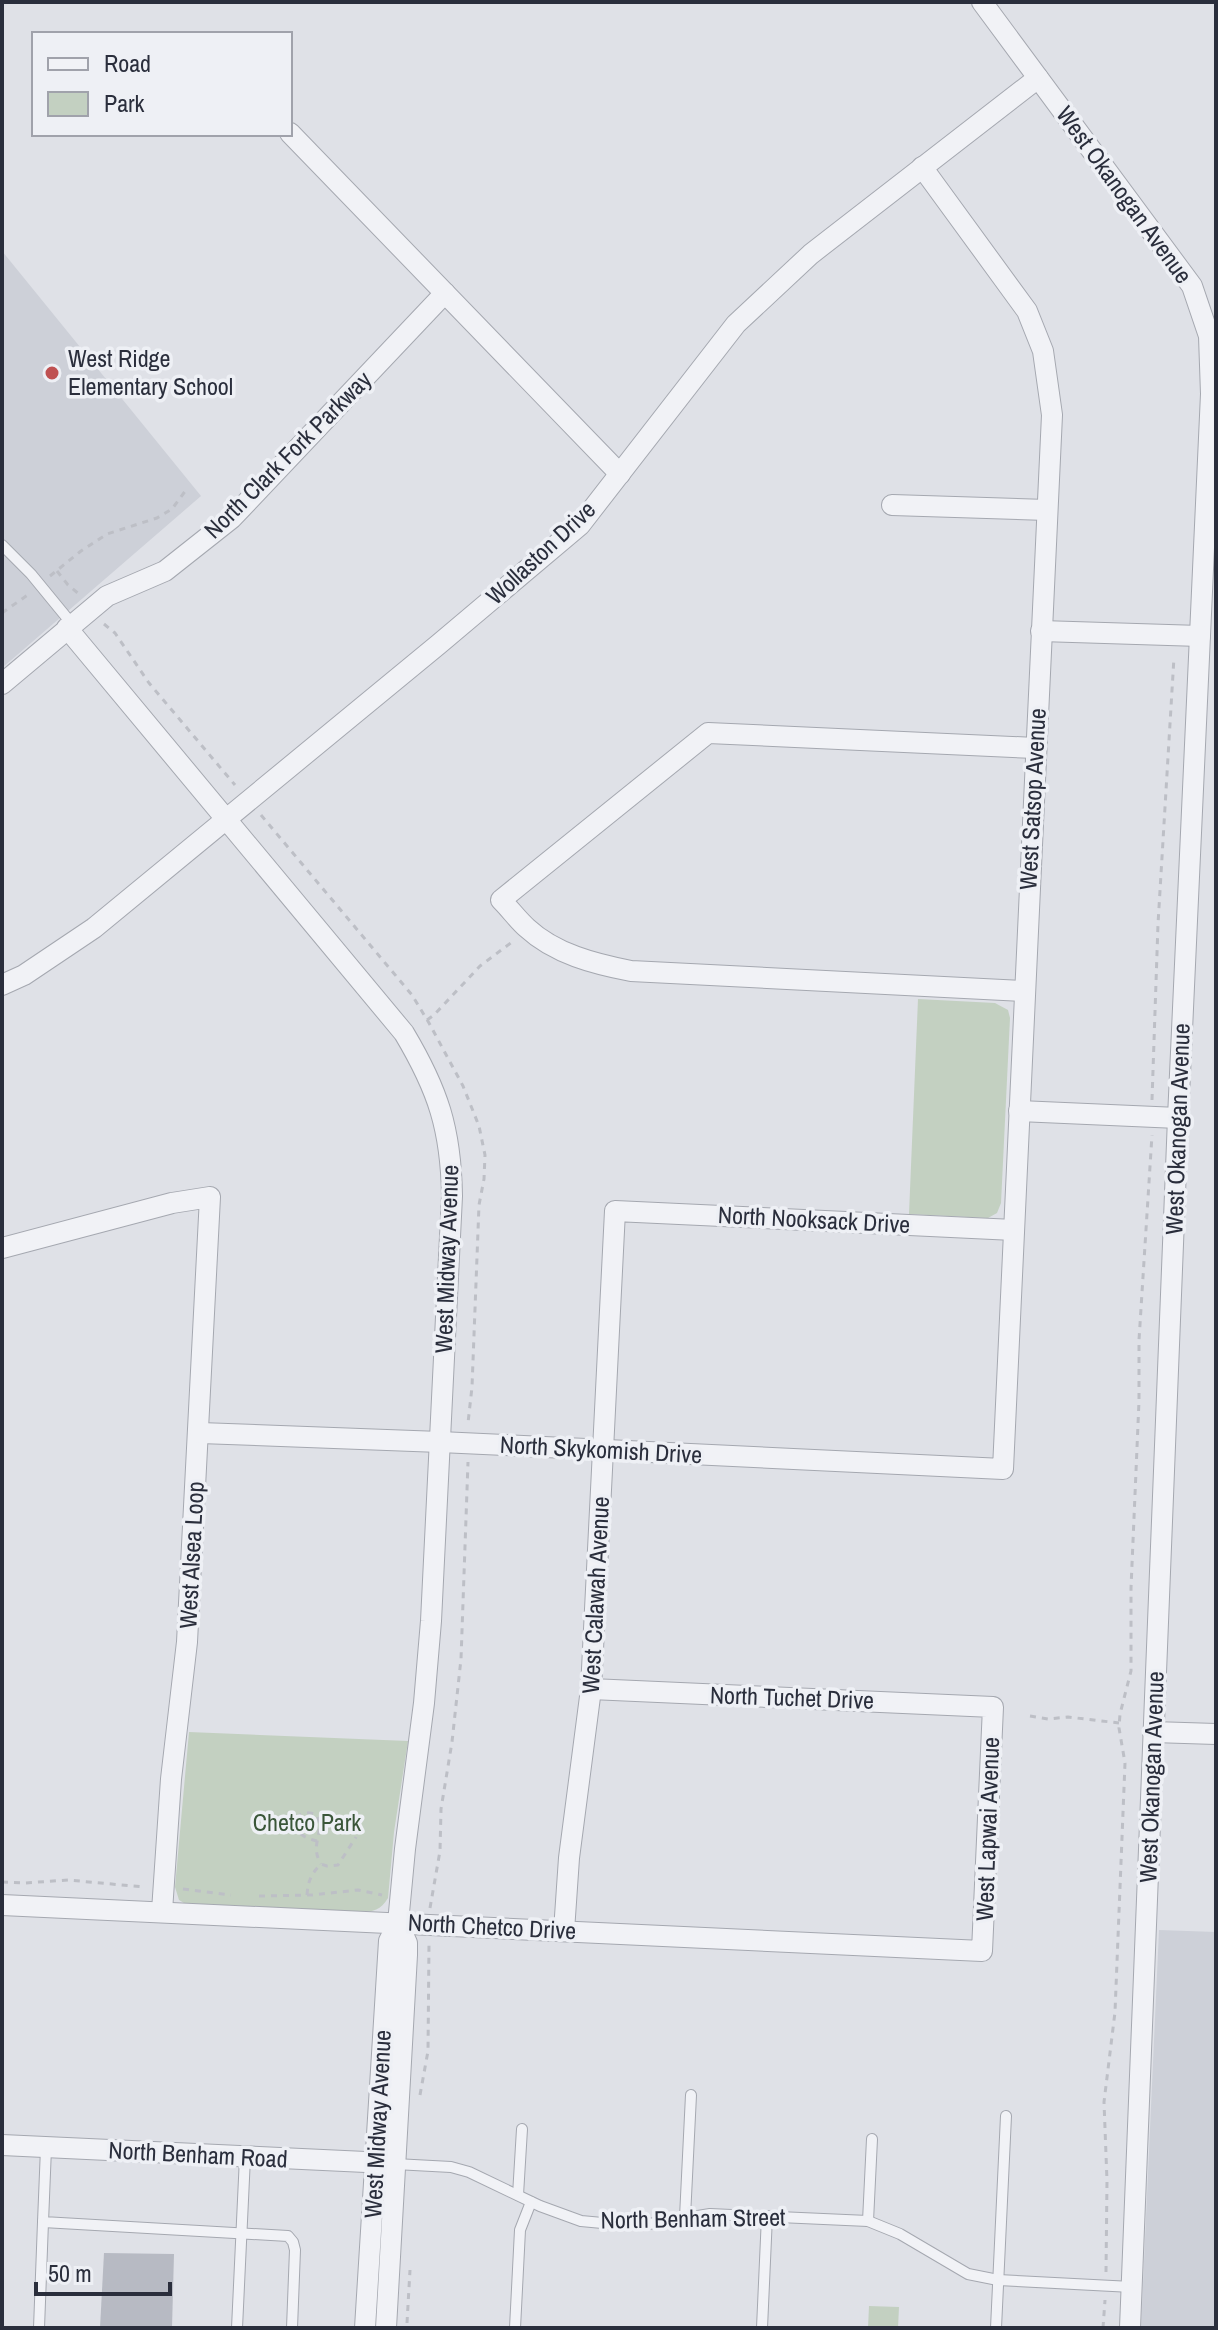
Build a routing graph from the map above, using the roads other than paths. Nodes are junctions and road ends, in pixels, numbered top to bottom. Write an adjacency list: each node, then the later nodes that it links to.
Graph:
1 (982, 2): 2 (street, West Okanogan Avenue)
2 (1038, 78): 4 (street, Wollaston Drive); 6 (street, West Okanogan Avenue)
3 (292, 135): 5 (street)
4 (922, 167): 7 (street, Wollaston Drive); 9 (street, West Satsop Avenue)
5 (445, 293): 7 (street); 11 (street, North Clark Fork Parkway)
6 (1213, 418): 13 (street, West Okanogan Avenue)
7 (620, 474): 16 (street, Wollaston Drive)
8 (892, 505): 9 (street)
9 (1047, 510): 12 (street, West Satsop Avenue)
10 (2, 545): 11 (lane)
11 (70, 626): 14 (street, North Clark Fork Parkway); 16 (street, West Midway Avenue)
12 (1041, 631): 13 (street); 15 (street, West Satsop Avenue)
13 (1200, 636): 20 (street, West Okanogan Avenue)
14 (2, 684)
15 (1035, 748): 18 (street, West Satsop Avenue); 18 (street)
16 (227, 817): 17 (street, Wollaston Drive); 25 (street, West Midway Avenue)
17 (2, 985)
18 (1024, 991): 19 (street, West Satsop Avenue)
19 (1019, 1111): 20 (street); 22 (street, West Satsop Avenue)
20 (1178, 1118): 30 (street, West Okanogan Avenue)
21 (615, 1211): 22 (street, North Nooksack Drive); 26 (street, West Calawah Avenue)
22 (1014, 1230): 27 (street, West Satsop Avenue)
23 (2, 1248): 24 (street, West Alsea Loop)
24 (200, 1433): 25 (street, North Skykomish Drive); 33 (street, West Alsea Loop)
25 (440, 1442): 26 (street, North Skykomish Drive); 34 (street, West Midway Avenue)
26 (604, 1450): 27 (street, North Skykomish Drive); 28 (street, West Calawah Avenue)
27 (1003, 1469)
28 (591, 1689): 29 (street, North Tuchet Drive); 35 (street, West Calawah Avenue)
29 (993, 1707): 36 (street, West Lapwai Avenue)
30 (1153, 1732): 31 (street); 53 (street, West Okanogan Avenue)
31 (1216, 1734)
32 (2, 1905): 33 (street, North Chetco Drive)
33 (162, 1911): 34 (street, North Chetco Drive)
34 (398, 1923): 35 (street, North Chetco Drive); 44 (street, West Midway Avenue)
35 (564, 1931): 36 (street, North Chetco Drive)
36 (982, 1951)
37 (691, 2095): 48 (lane)
38 (1006, 2116): 52 (lane)
39 (522, 2129): 45 (lane)
40 (872, 2139): 49 (lane)
41 (2, 2145): 42 (street, North Benham Road)
42 (46, 2148): 43 (street, North Benham Road); 50 (lane)
43 (245, 2157): 44 (street, North Benham Road); 51 (lane)
44 (385, 2163): 45 (lane, North Benham Street); 57 (street, West Midway Avenue); 58 (street, West Midway Avenue)
45 (518, 2195): 46 (lane, North Benham Street)
46 (531, 2202): 48 (lane, North Benham Street); 59 (lane)
47 (767, 2216): 48 (lane, North Benham Street); 49 (lane, North Benham Street); 60 (lane)
48 (685, 2217)
49 (868, 2221): 52 (lane, North Benham Street)
50 (43, 2222): 51 (lane); 54 (lane)
51 (241, 2233): 55 (lane); 56 (lane)
52 (998, 2280): 53 (lane, North Benham Street); 61 (lane)
53 (1132, 2287): 62 (street, West Okanogan Avenue)
54 (39, 2328)
55 (237, 2328)
56 (292, 2328)
57 (365, 2328)
58 (386, 2328)
59 (515, 2328)
60 (762, 2328)
61 (996, 2328)
62 (1130, 2328)

